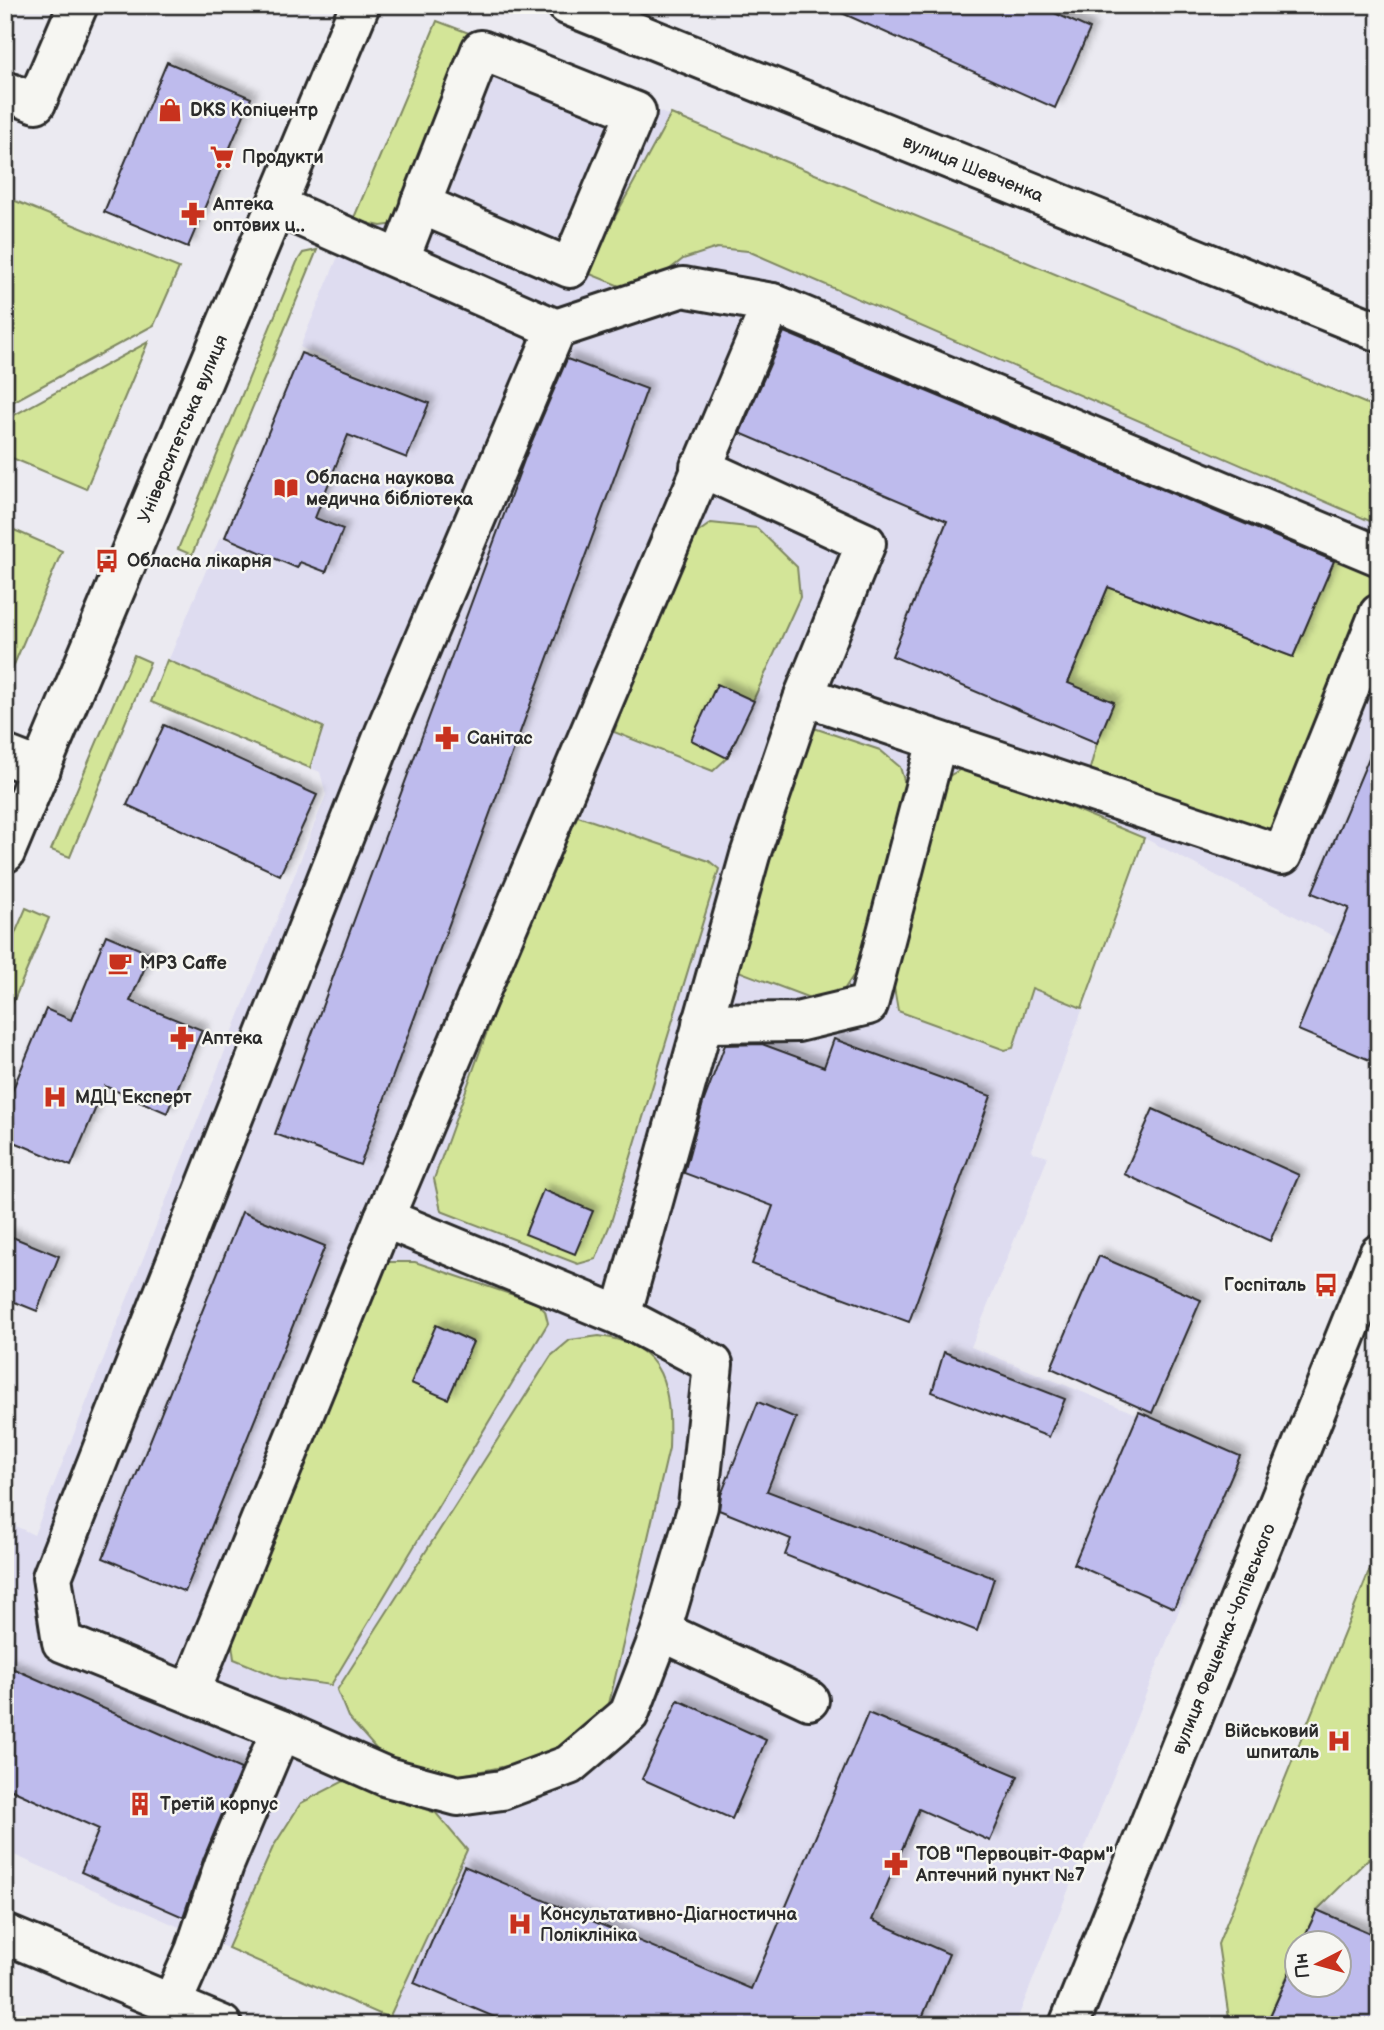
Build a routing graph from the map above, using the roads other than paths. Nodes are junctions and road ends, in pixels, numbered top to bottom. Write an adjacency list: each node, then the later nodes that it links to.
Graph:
1 (78, 5): 4 (street)
2 (360, 5): 6 (street, Університетська вулиця)
3 (567, 5): 10 (street, вулиця Шевченка)
4 (5, 91)
5 (420, 204): 5 (street); 7 (street)
6 (276, 206): 7 (street); 17 (street, Університетська вулиця)
7 (400, 258): 9 (street)
8 (772, 303): 9 (street); 11 (street); 12 (street)
9 (556, 329): 24 (street)
10 (1379, 332)
11 (700, 467): 14 (street); 20 (street)
12 (1379, 556)
13 (1379, 614): 15 (street)
14 (804, 696): 15 (street); 19 (street)
15 (937, 741): 19 (street)
16 (5, 755): 17 (street)
17 (41, 769): 18 (street, Університетська вулиця)
18 (5, 853)
19 (702, 1023): 22 (street)
20 (384, 1218): 22 (street); 24 (street)
21 (1379, 1254): 30 (street, вулиця Фещенка-Чопівського)
22 (621, 1317): 23 (street)
23 (661, 1631): 25 (street); 26 (street)
24 (190, 1693): 26 (street)
25 (809, 1700)
26 (281, 1730): 28 (street)
27 (5, 1934): 28 (street)
28 (172, 2003): 29 (street)
29 (222, 2025)
30 (1069, 2025)

